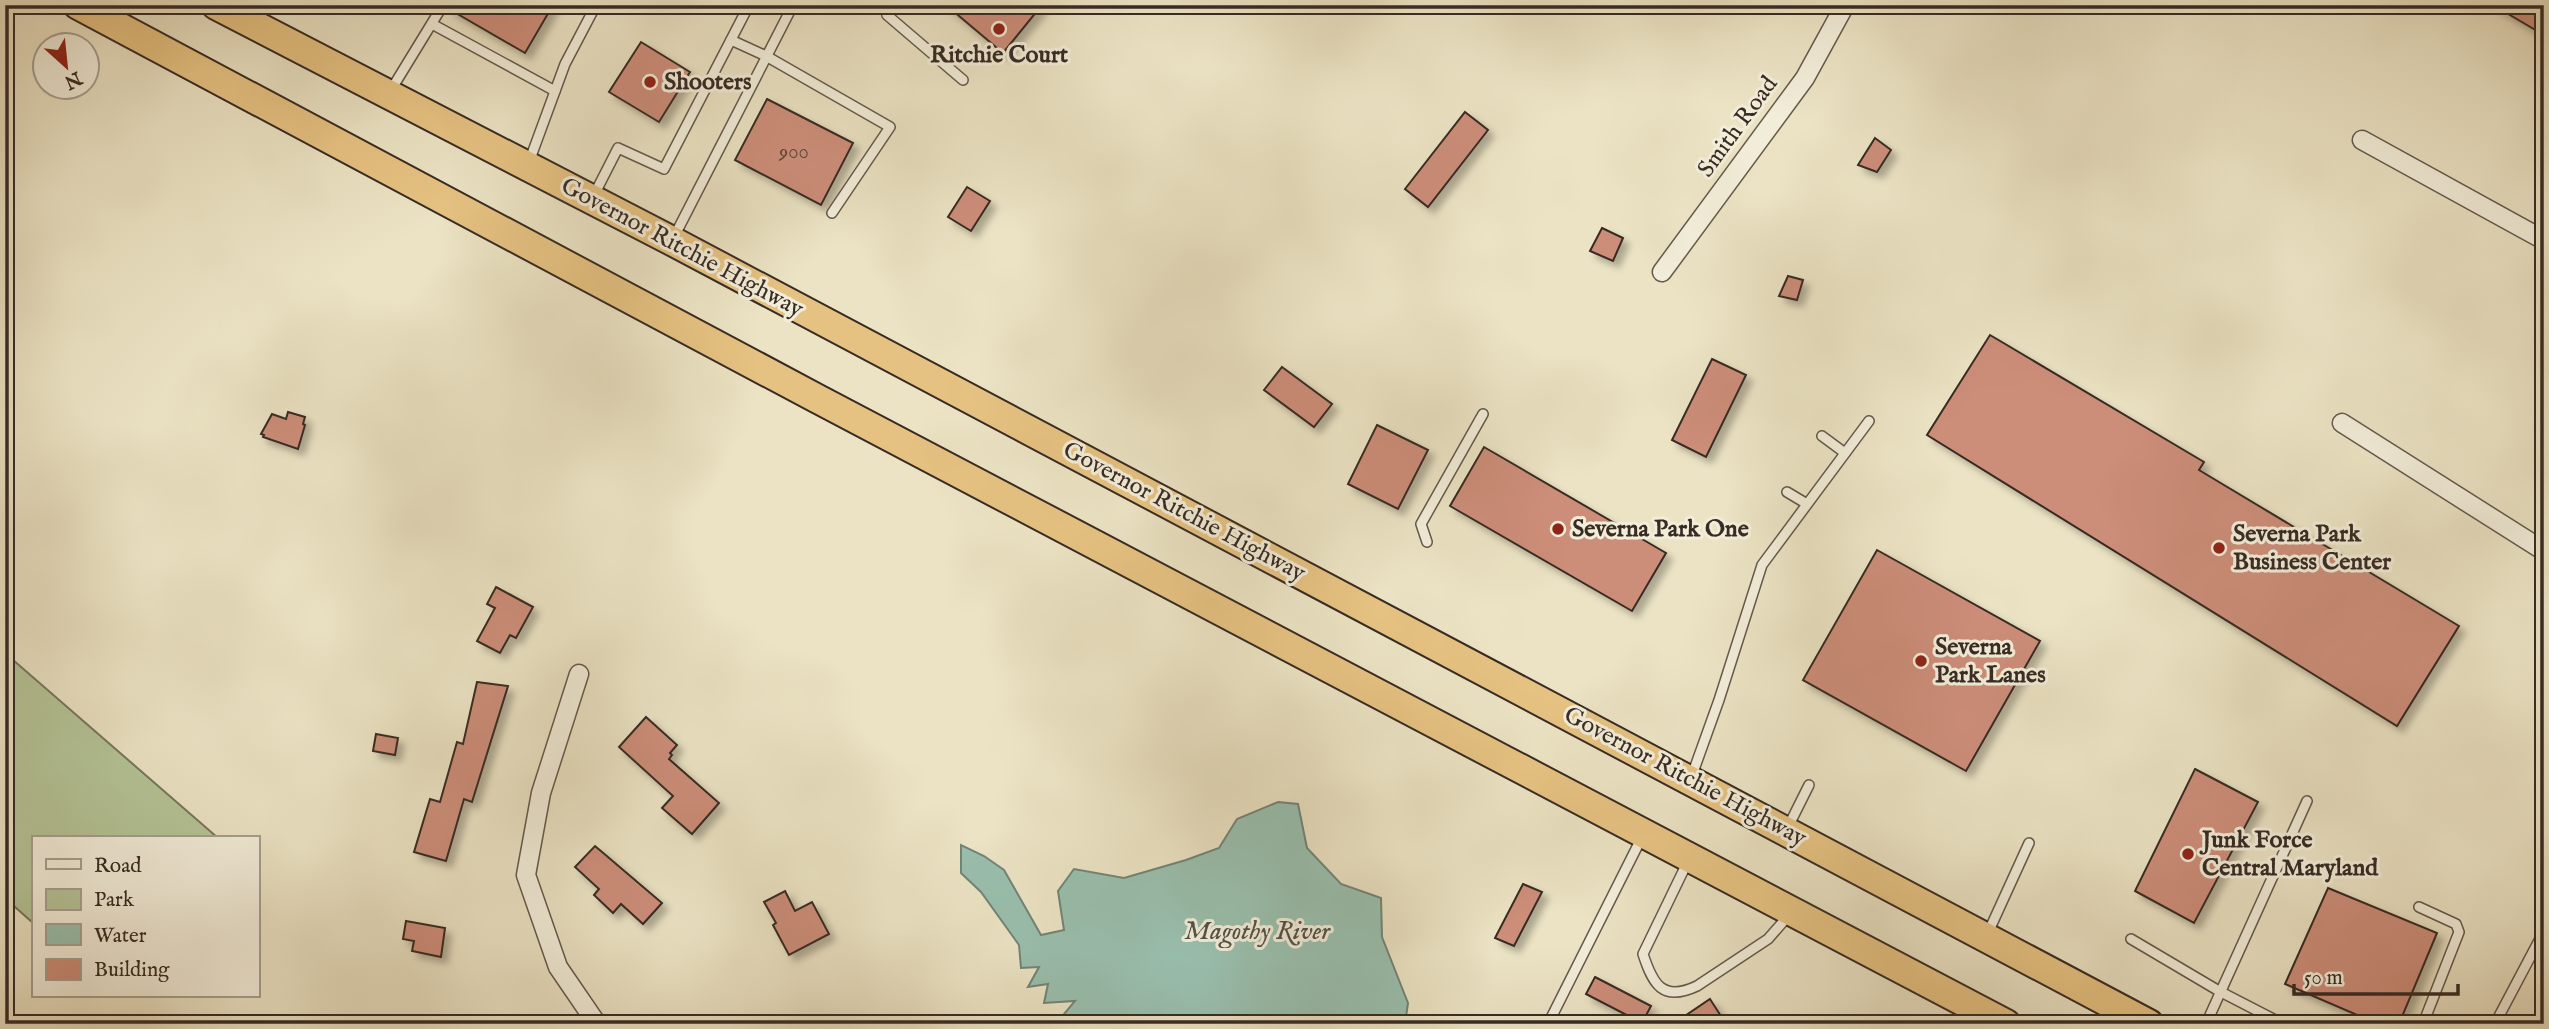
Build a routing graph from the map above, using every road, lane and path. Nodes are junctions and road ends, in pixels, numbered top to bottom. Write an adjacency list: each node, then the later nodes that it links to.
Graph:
1 (78, 5): 36 (highway)
2 (216, 5): 14 (highway, Governor Ritchie Highway)
3 (443, 5): 9 (lane)
4 (596, 5): 13 (lane)
5 (749, 5): 10 (lane)
6 (793, 5): 11 (lane)
7 (894, 5): 12 (lane)
8 (1845, 5): 21 (street, Smith Road)
9 (432, 24): 13 (lane); 14 (lane)
10 (731, 40): 11 (lane); 17 (lane)
11 (766, 56): 18 (lane); 20 (lane)
12 (963, 80)
13 (555, 91): 16 (lane)
14 (388, 95): 16 (highway, Governor Ritchie Highway)
15 (2362, 140): 19 (street)
16 (527, 167): 17 (highway, Governor Ritchie Highway)
17 (591, 200): 20 (highway, Governor Ritchie Highway)
18 (832, 214)
19 (2544, 240)
20 (672, 242): 32 (highway, Governor Ritchie Highway)
21 (1662, 272)
22 (1483, 414): 29 (lane)
23 (1869, 421): 26 (lane)
24 (2342, 424): 30 (street)
25 (1822, 436): 26 (lane)
26 (1845, 453): 28 (lane)
27 (1787, 492): 28 (lane)
28 (1807, 504): 32 (lane)
29 (1427, 542)
30 (2544, 551)
31 (579, 674): 46 (street)
32 (1690, 779): 35 (highway, Governor Ritchie Highway)
33 (1809, 785): 35 (lane)
34 (2307, 801): 44 (lane)
35 (1786, 830): 42 (highway, Governor Ritchie Highway)
36 (1644, 834): 38 (highway); 47 (lane)
37 (2029, 843): 42 (lane)
38 (1690, 858): 40 (highway); 40 (lane)
39 (2419, 907): 51 (lane)
40 (1792, 911): 45 (highway)
41 (2544, 931): 52 (lane)
42 (1986, 937): 48 (highway, Governor Ritchie Highway)
43 (2131, 939): 44 (lane)
44 (2219, 992): 49 (lane); 50 (lane)
45 (1992, 1020)
46 (597, 1024)
47 (1548, 1024)
48 (2149, 1024)
49 (2206, 1024)
50 (2283, 1024)
51 (2423, 1024)
52 (2510, 1024)

